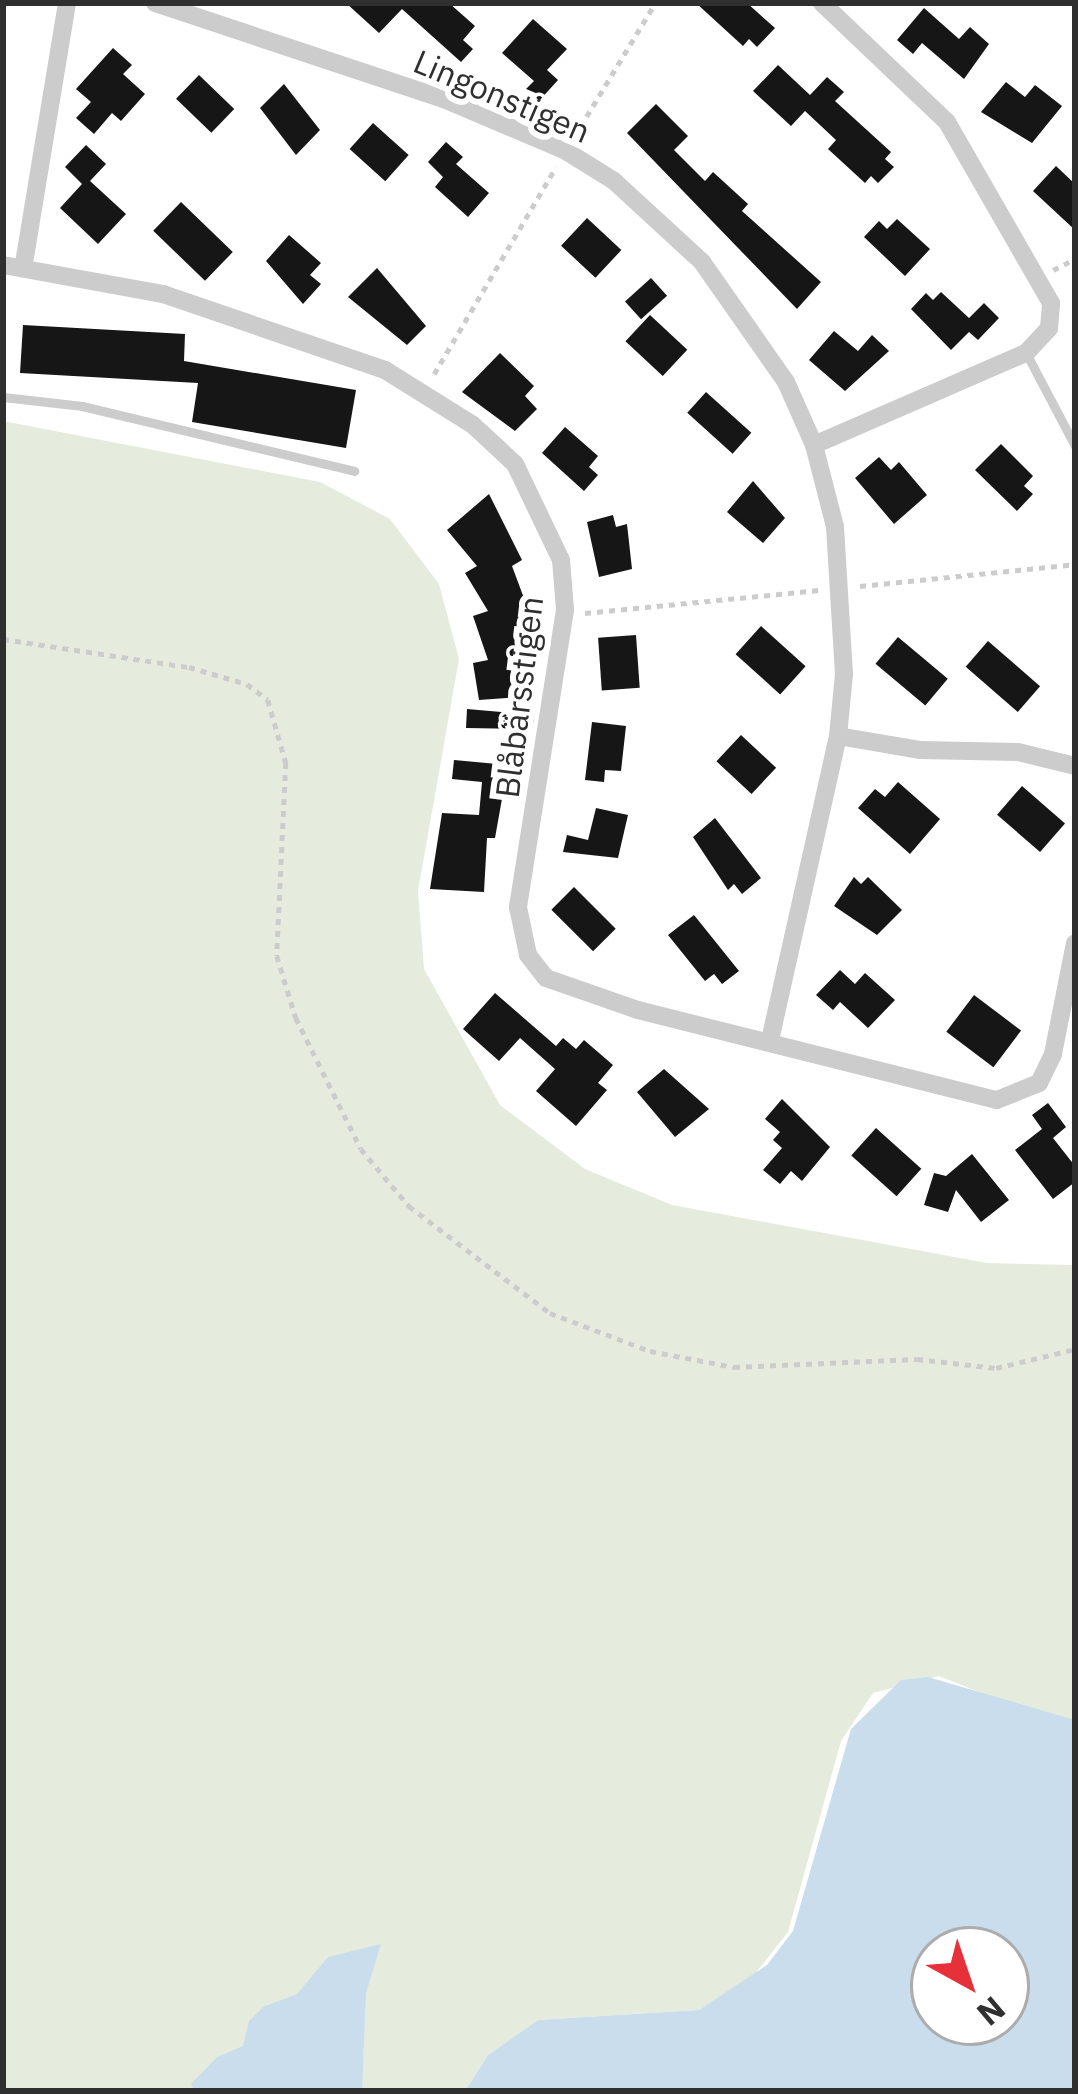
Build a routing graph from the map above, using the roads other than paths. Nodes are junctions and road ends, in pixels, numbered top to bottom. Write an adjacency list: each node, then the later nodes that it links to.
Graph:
1 (68, 3): 5 (street)
2 (155, 3): 4 (street, Lingonstigen)
3 (822, 3): 6 (street)
4 (212, 11): 8 (street, Lingonstigen)
5 (9, 267): 14 (street, Blåbärsstigen)
6 (1026, 353): 8 (street); 9 (lane)
7 (3, 397): 10 (lane)
8 (814, 445): 11 (street, Lingonstigen)
9 (1075, 446)
10 (354, 471)
11 (838, 736): 12 (street); 14 (street, Lingonstigen)
12 (1075, 766)
13 (1075, 943): 14 (street, Blåbärsstigen)
14 (770, 1039)

